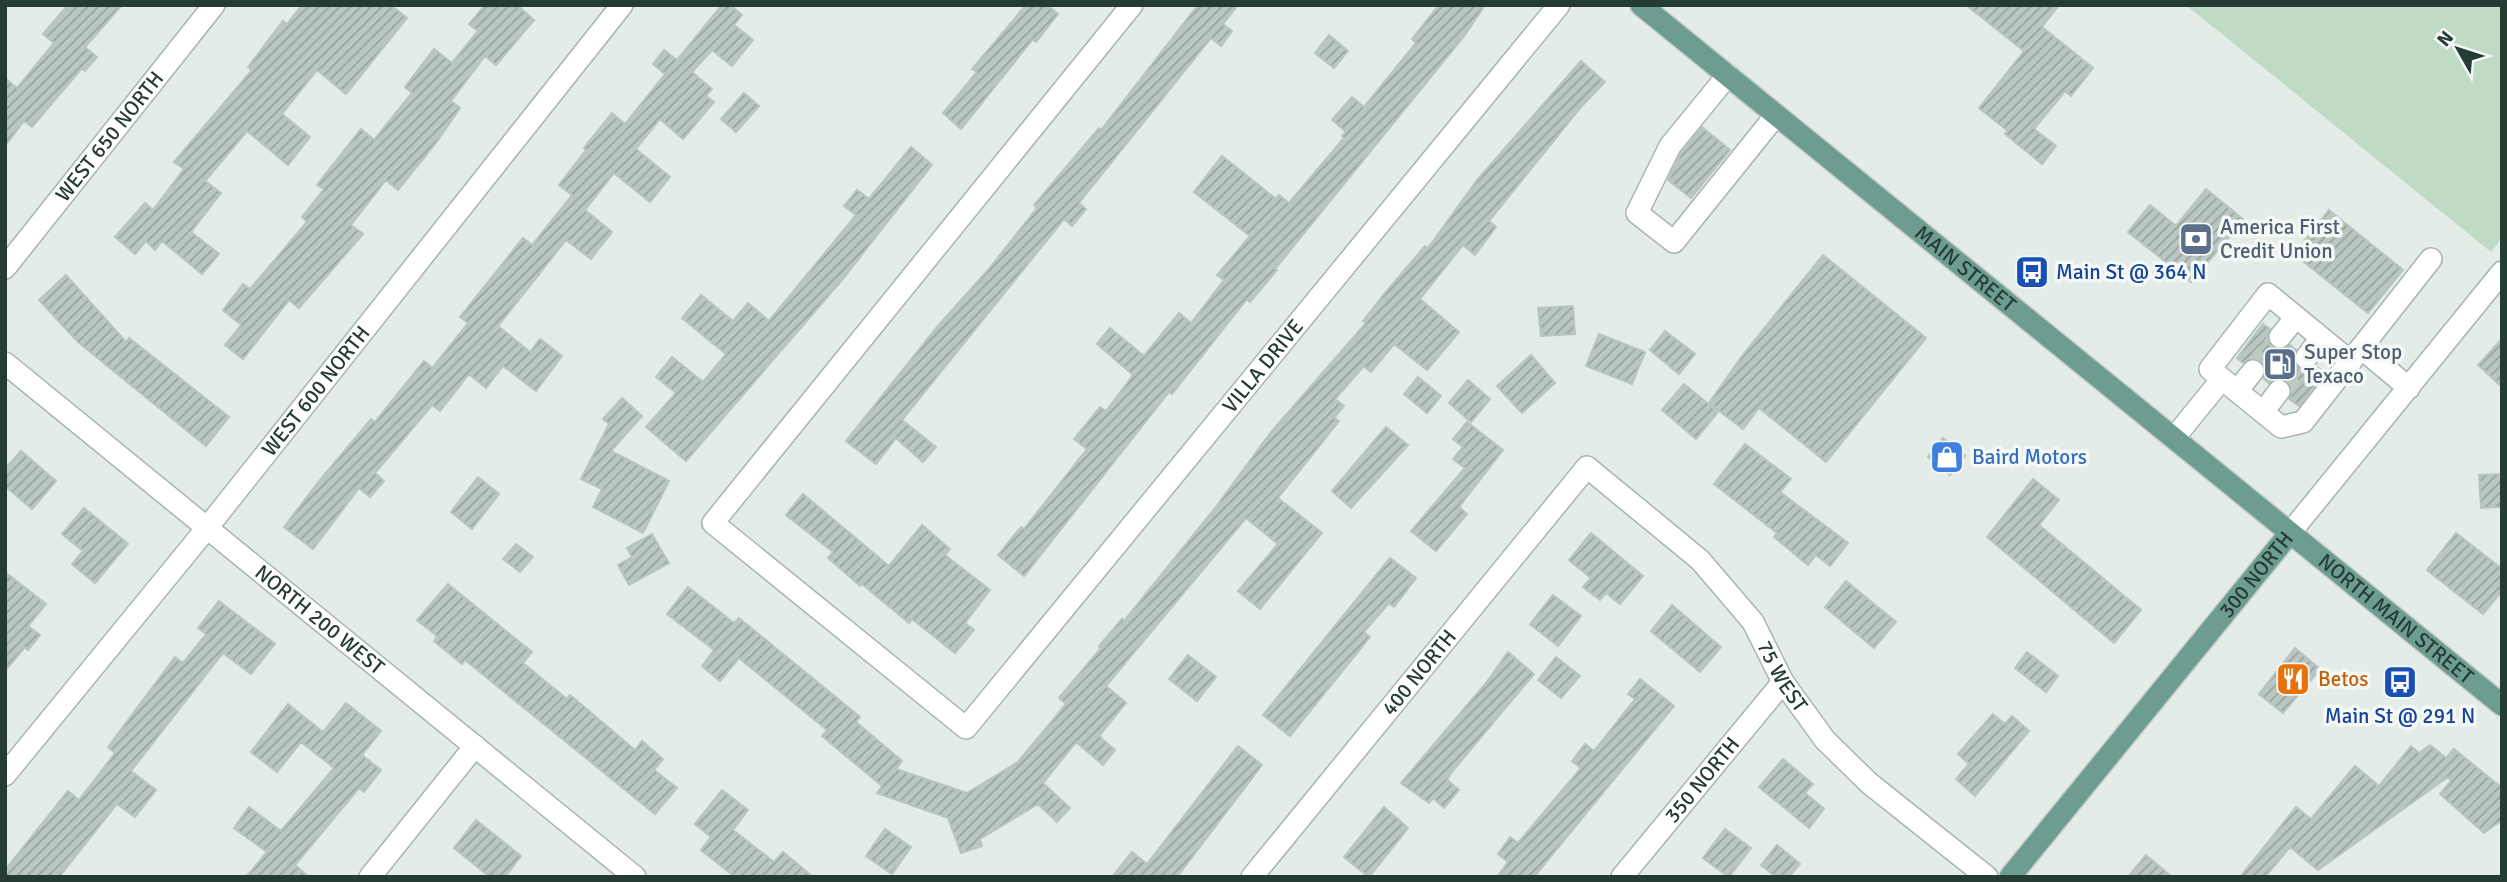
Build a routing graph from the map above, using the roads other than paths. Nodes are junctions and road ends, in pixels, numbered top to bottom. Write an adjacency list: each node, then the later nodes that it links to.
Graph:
1 (214, 5): 9 (street, WEST 650 NORTH)
2 (622, 5): 24 (street, WEST 600 NORTH)
3 (1132, 5): 4 (street, VILLA DRIVE)
4 (1559, 5)
5 (1641, 5): 6 (main road, MAIN STREET)
6 (1728, 75): 7 (main road, MAIN STREET); 7 (street)
7 (1776, 114): 22 (main road, MAIN STREET)
8 (2431, 259): 14 (street)
9 (5, 268)
10 (2502, 272): 19 (street, 300 NORTH)
11 (2296, 317): 12 (street); 13 (street); 18 (street)
12 (2280, 337)
13 (2321, 338): 14 (street); 15 (street)
14 (2356, 355): 19 (street); 21 (street)
15 (2306, 358)
16 (5, 363): 24 (street, NORTH 200 WEST)
17 (2253, 371): 18 (street)
18 (2230, 385): 21 (street); 22 (street)
19 (2409, 388): 25 (street, 300 NORTH)
20 (2279, 391): 21 (street)
21 (2263, 412)
22 (2174, 438): 25 (main road, MAIN STREET)
23 (1587, 467): 26 (street, 75 WEST); 32 (street, 400 NORTH)
24 (207, 528): 28 (street, NORTH 200 WEST); 29 (street, WEST 600 NORTH)
25 (2290, 533): 27 (main road, NORTH MAIN STREET); 35 (main road, 300 NORTH)
26 (1783, 682): 33 (street, 350 NORTH); 34 (street, 75 WEST)
27 (2502, 705)
28 (475, 746): 30 (street); 31 (street, NORTH 200 WEST)
29 (5, 775)
30 (370, 877)
31 (635, 877)
32 (1252, 877)
33 (1622, 877)
34 (1987, 877)
35 (2010, 877)

